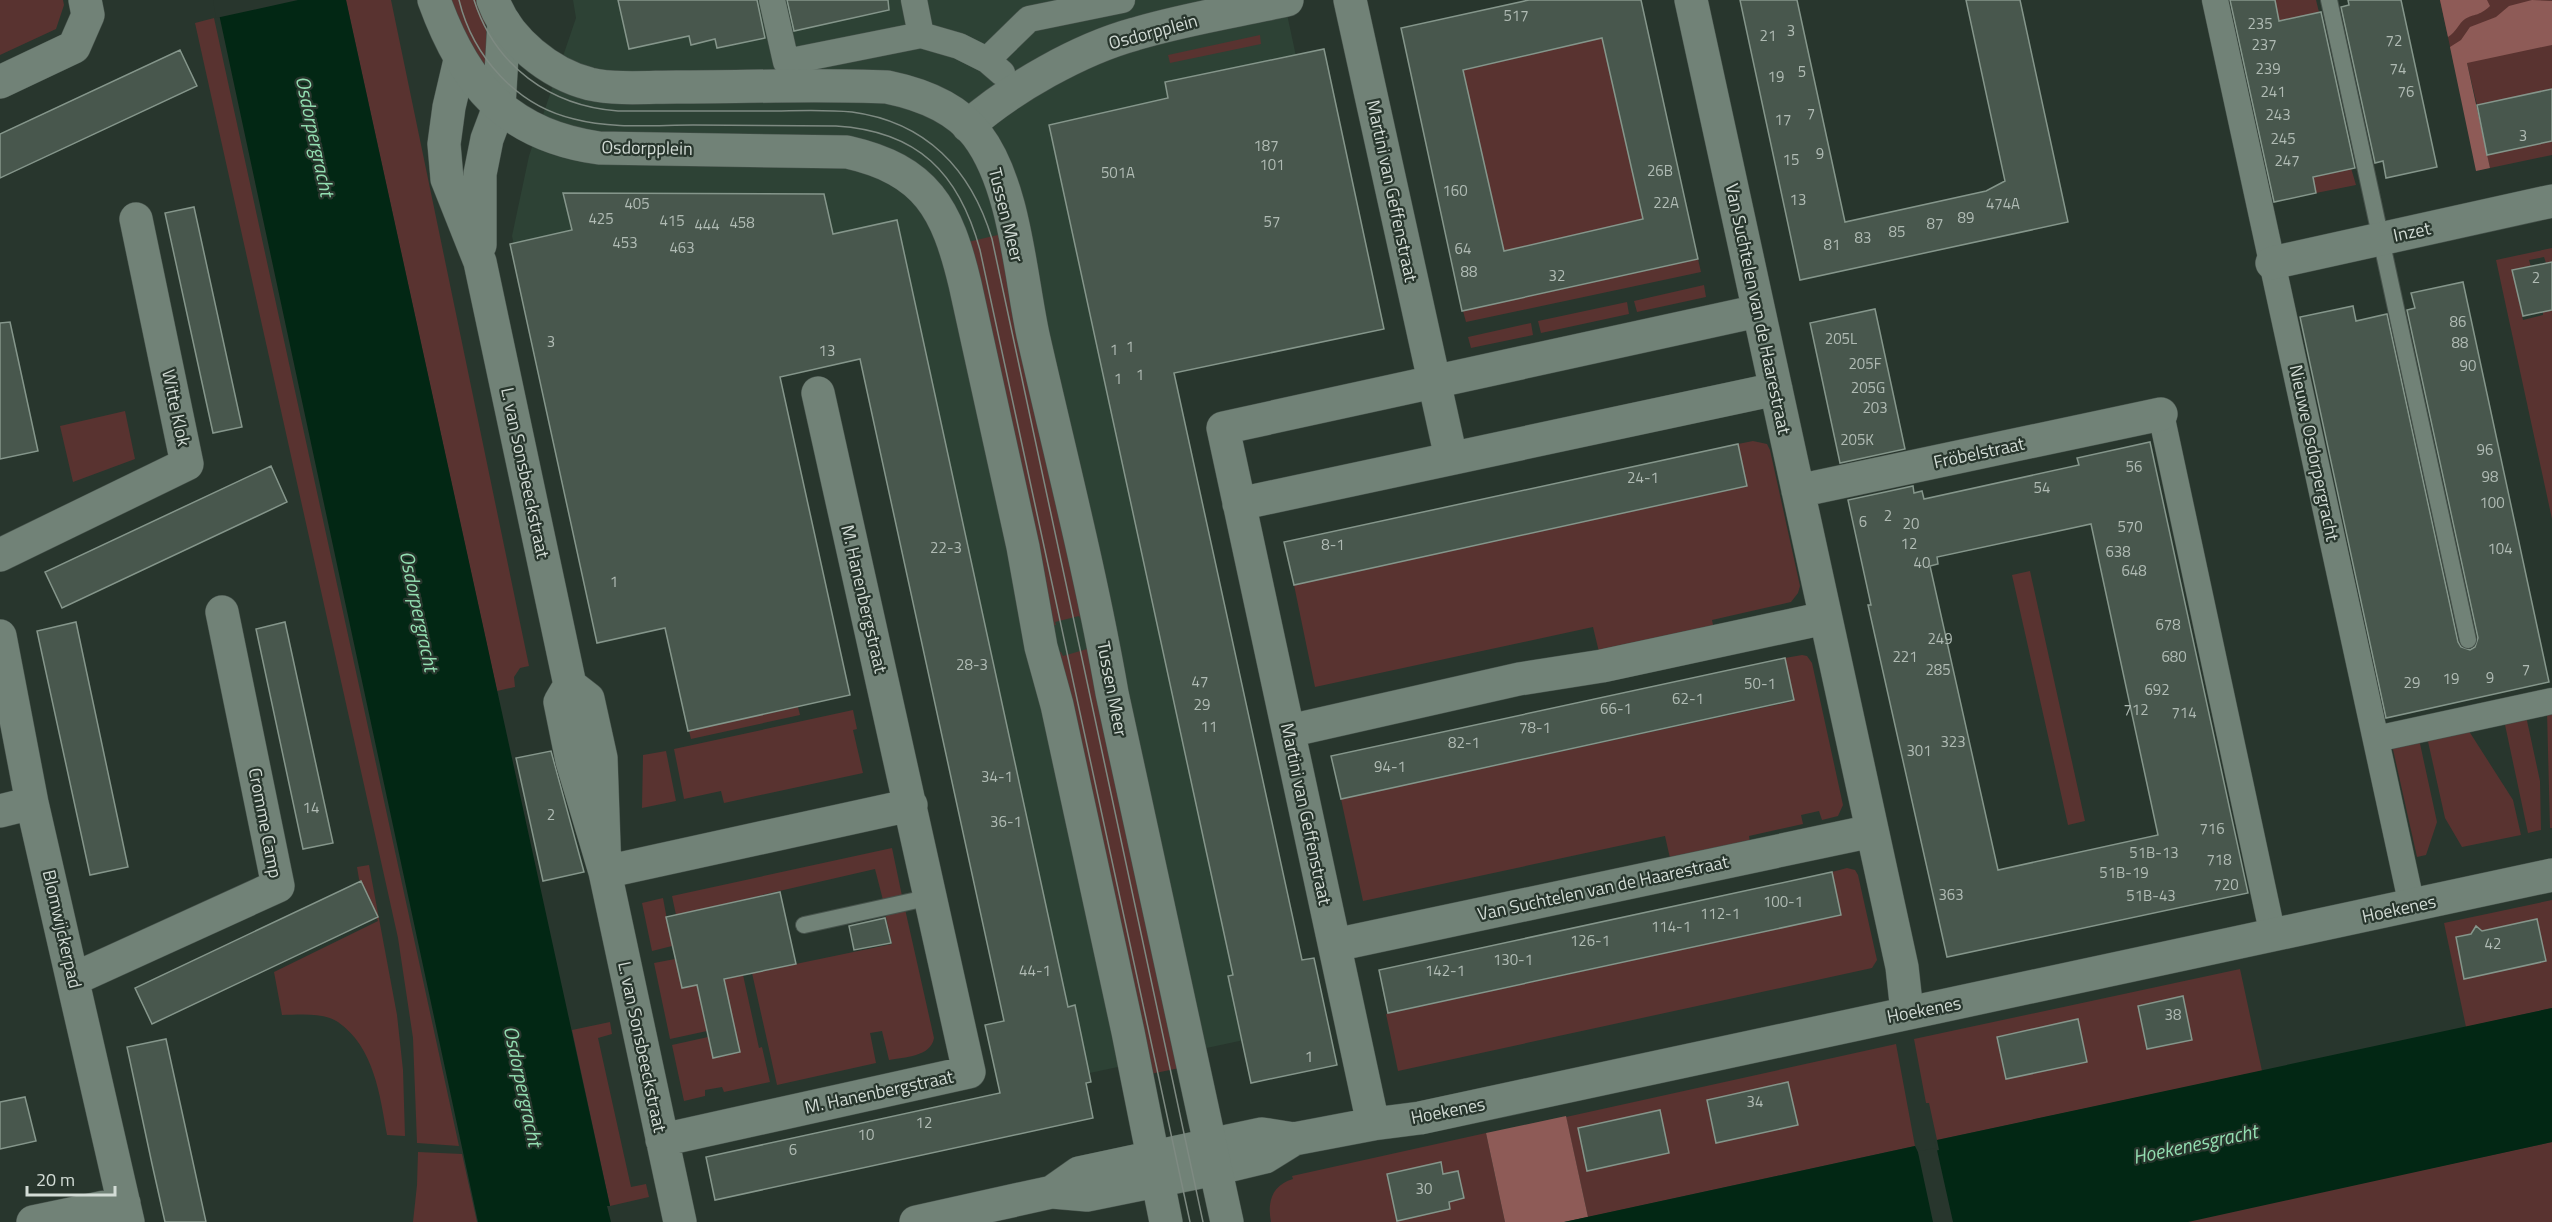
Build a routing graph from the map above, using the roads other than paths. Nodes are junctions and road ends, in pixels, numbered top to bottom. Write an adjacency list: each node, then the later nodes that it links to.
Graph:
1 (85, 0): 15 (street)
2 (434, 0): 14 (street, Osdorpplein)
3 (772, 0): 13 (street)
4 (914, 0): 13 (street)
5 (1122, 0): 11 (street)
6 (1287, 0): 17 (street, Osdorpplein)
7 (1350, 0): 24 (street, Martini van Geffenstraat)
8 (1691, 0): 23 (street, Van Suchtelen van de Haarestraat)
9 (2215, 0): 22 (street, Nieuwe Osdorpergracht)
10 (2328, 0): 20 (lane)
11 (1027, 10): 13 (street)
12 (499, 11): 16 (street, L. van Sonsbeeckstraat); 17 (street)
13 (921, 35)
14 (460, 60): 16 (street, Osdorpplein); 21 (street, L. van Sonsbeeckstraat)
15 (0, 82)
16 (499, 107): 21 (street, L. van Sonsbeeckstraat); 55 (street, Osdorpplein)
17 (968, 126): 54 (street, Tussen Meer)
18 (2552, 201): 20 (street, Inzet)
19 (136, 219): 31 (street, Witte Klok)
20 (2380, 239): 22 (street, Inzet); 35 (lane)
21 (480, 262): 43 (street, L. van Sonsbeeckstraat)
22 (2272, 263): 38 (street, Nieuwe Osdorpergracht)
23 (1758, 311): 24 (street, Martini van Geffenstraat); 25 (street, Van Suchtelen van de Haarestraat)
24 (1434, 382): 28 (street, Martini van Geffenstraat); 30 (street, Martini van Geffenstraat)
25 (1776, 389): 28 (street); 29 (street, Van Suchtelen van de Haarestraat)
26 (818, 393): 40 (street, M. Hanenbergstraat)
27 (2160, 414): 29 (street, Fröbelstraat); 48 (street)
28 (1451, 458): 30 (street)
29 (1798, 491): 33 (street, Van Suchtelen van de Haarestraat)
30 (1239, 504): 37 (street, Martini van Geffenstraat)
31 (0, 555)
32 (222, 612): 50 (street, Cromme Camp)
33 (1825, 618): 37 (street); 42 (street, Van Suchtelen van de Haarestraat)
34 (0, 636): 39 (street, Blomwijckerpad)
35 (2468, 640)
36 (2552, 700): 38 (street)
37 (1288, 731): 49 (street, Martini van Geffenstraat)
38 (2376, 739): 46 (street, Nieuwe Osdorpergracht)
39 (32, 803): 41 (street); 50 (street, Blomwijckerpad)
40 (911, 806): 43 (street); 45 (street, M. Hanenbergstraat)
41 (0, 811)
42 (1872, 831): 49 (street, Van Suchtelen van de Haarestraat); 51 (street, Van Suchtelen van de Haarestraat)
43 (605, 872): 53 (street, L. van Sonsbeeckstraat)
44 (2552, 875): 46 (street, Hoekenes)
45 (931, 897): 47 (lane); 53 (street, M. Hanenbergstraat)
46 (2412, 906): 48 (street, Hoekenes)
47 (804, 925)
48 (2273, 936): 51 (street, Hoekenes)
49 (1335, 945): 52 (street, Martini van Geffenstraat)
50 (74, 979): 56 (street, Blomwijckerpad)
51 (1907, 1012): 52 (street, Hoekenes)
52 (1373, 1124): 54 (street, Hoekenes)
53 (662, 1140): 58 (street, L. van Sonsbeeckstraat)
54 (1213, 1157): 55 (street, Hoekenes); 61 (street, Tussen Meer)
55 (1155, 1169): 59 (street, Hoekenes); 60 (street)
56 (126, 1213): 57 (street)
57 (33, 1222)
58 (680, 1222)
59 (916, 1222)
60 (1166, 1222)
61 (1227, 1222)

